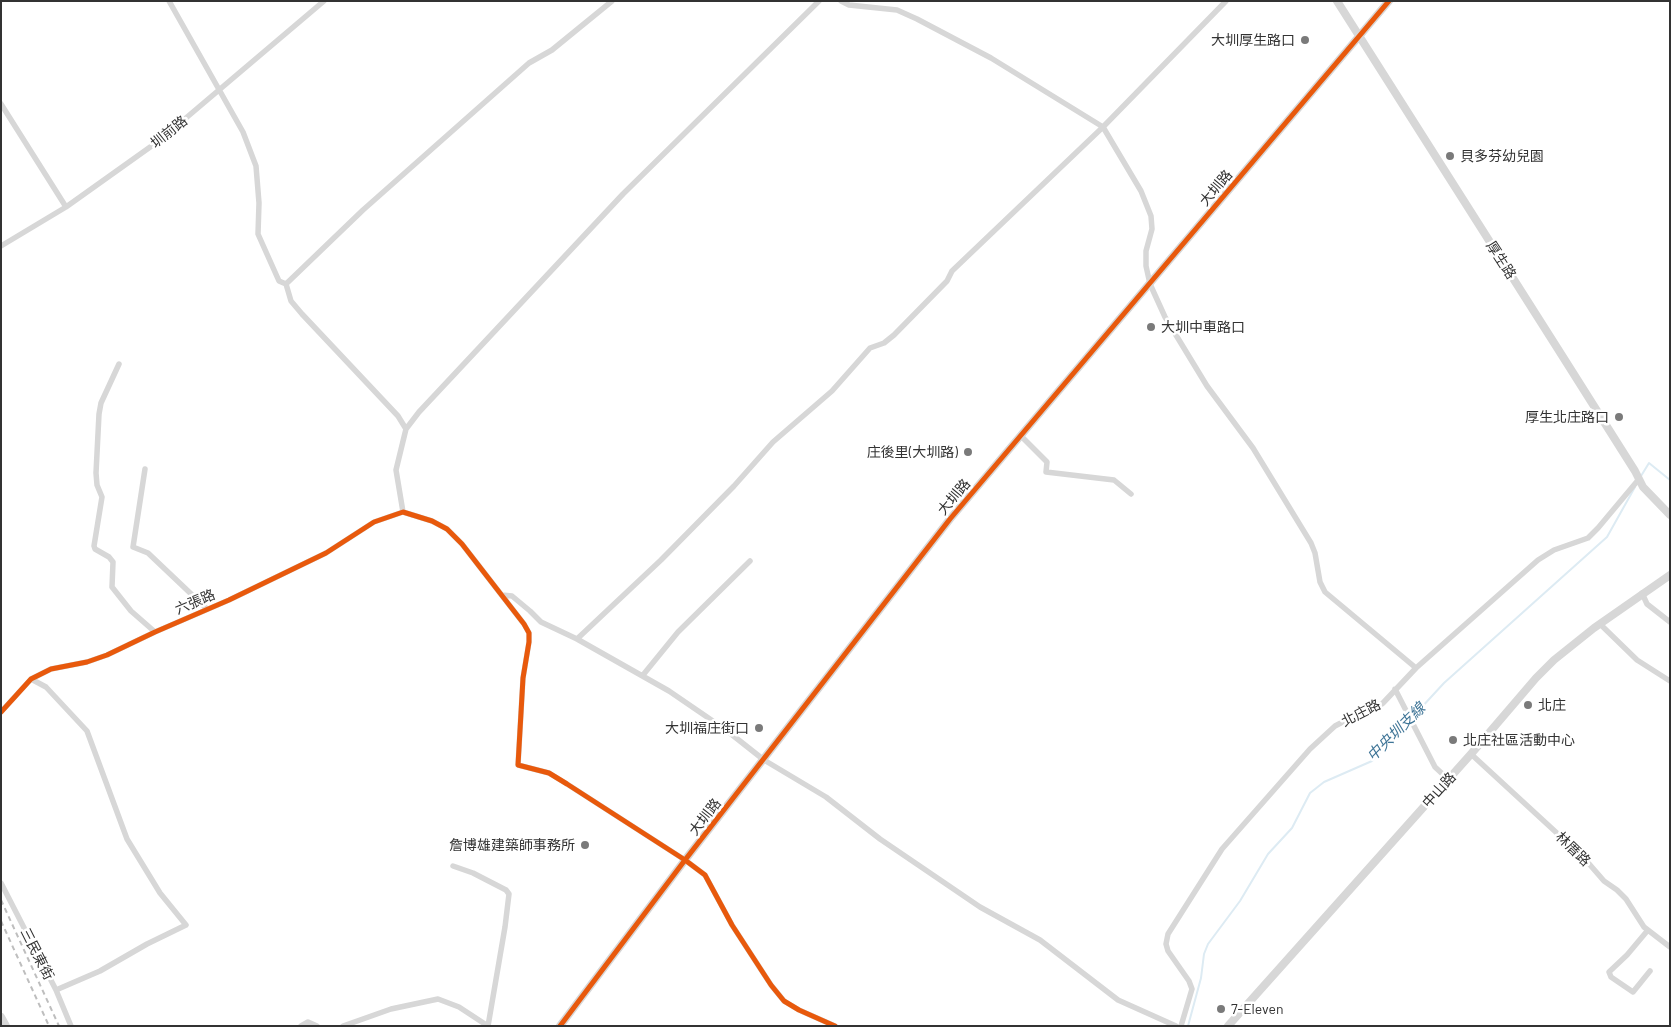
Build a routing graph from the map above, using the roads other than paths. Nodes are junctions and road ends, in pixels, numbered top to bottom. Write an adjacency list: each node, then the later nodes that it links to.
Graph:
1 (169, 1): 10 (street)
2 (324, 1): 10 (street, 圳前路)
3 (612, 1): 15 (street)
4 (819, 1): 18 (street)
5 (841, 1): 12 (street)
6 (1226, 1): 12 (street)
7 (1337, 1): 9 (street, 厚生路)
8 (1389, 1): 9 (street, 大圳路)
9 (1359, 37): 16 (street, 大圳路); 21 (street, 厚生路)
10 (219, 90): 13 (street, 圳前路); 15 (street)
11 (1, 104): 13 (street)
12 (1103, 127): 16 (street); 33 (street)
13 (66, 207): 14 (street, 圳前路)
14 (1, 246)
15 (286, 284): 18 (street)
16 (1150, 284): 19 (street, 大圳路); 34 (street)
17 (119, 364): 32 (street)
18 (406, 429): 23 (street)
19 (1020, 436): 22 (street); 41 (street, 大圳路)
20 (145, 470): 29 (street)
21 (1639, 479): 24 (street, 厚生路); 34 (street, 北庄路)
22 (1131, 494)
23 (402, 512): 28 (street); 29 (street, 六張路)
24 (1670, 515)
25 (750, 561): 35 (street)
26 (1670, 575): 27 (street, 中山路)
27 (1642, 593): 30 (street); 31 (street, 中山路)
28 (502, 595): 33 (street); 43 (street)
29 (207, 609): 32 (street, 六張路)
30 (1670, 622)
31 (1600, 624): 37 (street); 40 (street, 中山路)
32 (155, 632): 36 (street, 六張路)
33 (577, 639): 35 (street)
34 (1416, 668): 38 (street, 北庄路)
35 (643, 675): 41 (street)
36 (31, 679): 39 (street, 六張路); 49 (street)
37 (1670, 681)
38 (1395, 689): 42 (street); 60 (street, 北庄路)
39 (1, 712)
40 (1471, 754): 42 (street, 中山路); 46 (street, 林厝路)
41 (764, 760): 43 (street, 大圳路); 59 (street)
42 (1448, 780): 61 (street, 中山路)
43 (685, 860): 57 (street, 大圳路); 58 (street)
44 (453, 866): 56 (street)
45 (1, 883): 49 (street, 三民東街)
46 (1648, 930): 47 (street, 林厝路); 48 (street)
47 (1670, 947)
48 (1650, 971)
49 (56, 990): 52 (street, 三民東街)
50 (1, 1017): 51 (street)
51 (6, 1026)
52 (71, 1026)
53 (300, 1026): 54 (street)
54 (317, 1026)
55 (343, 1026): 56 (street)
56 (488, 1026)
57 (560, 1026)
58 (836, 1026)
59 (1176, 1026)
60 (1181, 1026)
61 (1228, 1026)

